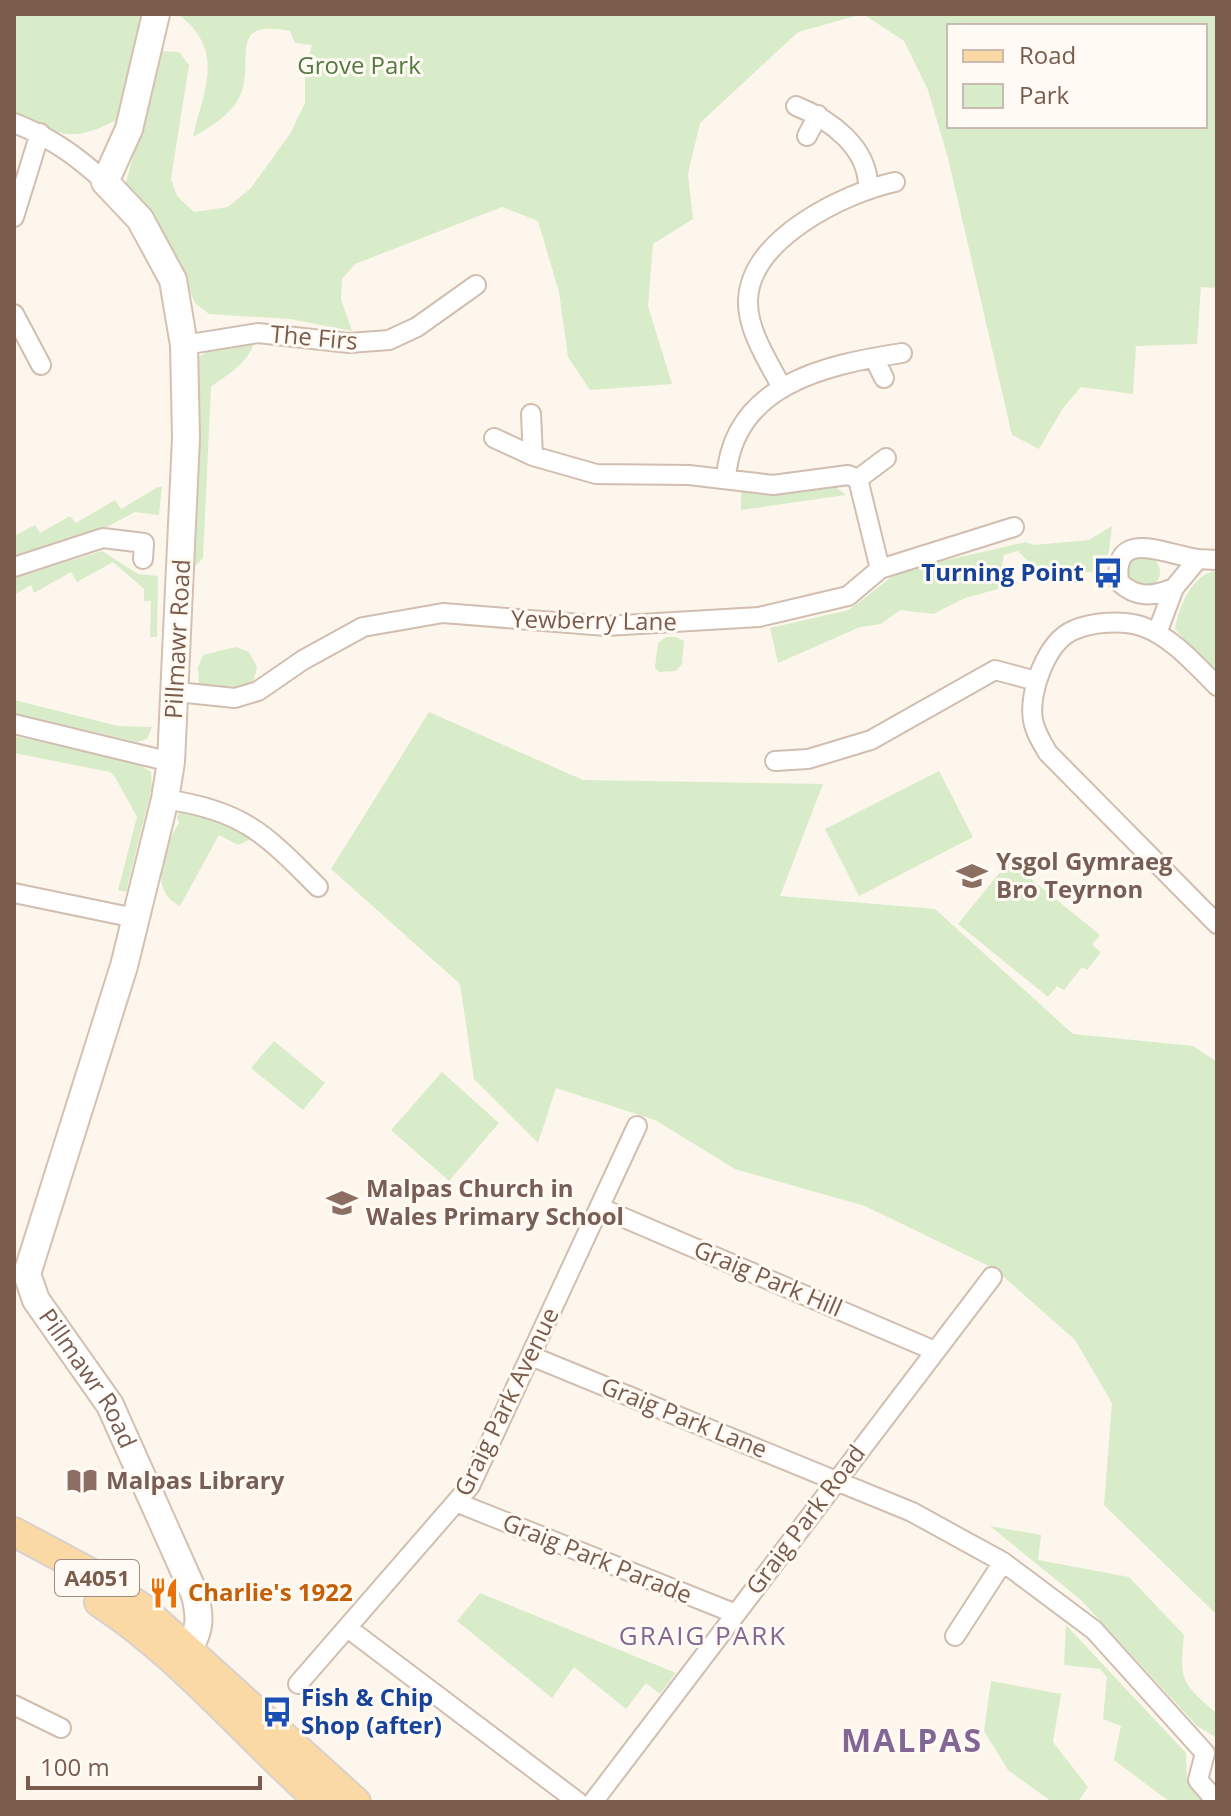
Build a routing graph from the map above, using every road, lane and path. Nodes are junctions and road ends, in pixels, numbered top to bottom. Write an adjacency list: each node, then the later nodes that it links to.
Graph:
1 (156, 14): 7 (street)
2 (796, 106): 3 (street)
3 (818, 115): 6 (street); 9 (street)
4 (14, 123): 5 (street)
5 (40, 133): 7 (street); 10 (street)
6 (807, 136)
7 (105, 182): 13 (street, Pillmawr Road)
8 (895, 182): 9 (street)
9 (868, 188): 18 (street)
10 (14, 217)
11 (476, 285): 13 (street, The Firs)
12 (14, 314): 16 (street)
13 (184, 345): 35 (street, Pillmawr Road)
14 (902, 353): 15 (street)
15 (874, 358): 17 (street); 18 (street)
16 (41, 365)
17 (884, 378)
18 (781, 386): 23 (street)
19 (531, 414): 21 (street)
20 (494, 438): 21 (street)
21 (533, 456): 23 (street)
22 (886, 458): 24 (street)
23 (726, 479): 24 (street)
24 (858, 479): 30 (street)
25 (1014, 527): 30 (street, Yewberry Lane)
26 (143, 559): 29 (street)
27 (1198, 559): 28 (street); 31 (street); 31 (street)
28 (1217, 560)
29 (14, 567)
30 (880, 569): 35 (street, Yewberry Lane)
31 (1174, 588): 32 (street)
32 (1157, 633): 33 (street); 34 (street)
33 (1036, 681): 37 (street); 43 (street)
34 (1217, 686)
35 (177, 692): 38 (street, Pillmawr Road)
36 (14, 724): 38 (street)
37 (775, 761)
38 (171, 762): 39 (street, Pillmawr Road)
39 (165, 799): 40 (street); 42 (street, Pillmawr Road)
40 (318, 887)
41 (14, 893): 42 (street)
42 (135, 918): 46 (street, Pillmawr Road)
43 (1217, 924)
44 (637, 1126): 45 (street, Graig Park Avenue)
45 (601, 1208): 48 (street, Graig Park Hill); 49 (street, Graig Park Avenue)
46 (20, 1276): 58 (street, Pillmawr Road)
47 (992, 1277): 48 (street, Graig Park Road)
48 (935, 1351): 50 (street, Graig Park Road)
49 (531, 1356): 50 (street, Graig Park Lane); 51 (street, Graig Park Avenue)
50 (837, 1480): 54 (street, Graig Park Lane); 55 (street, Graig Park Road)
51 (458, 1503): 55 (street, Graig Park Parade); 56 (street, Graig Park Avenue)
52 (14, 1532): 58 (main road, A4051)
53 (14, 1554): 58 (main road, A4051)
54 (1003, 1562): 57 (street); 62 (street, Graig Park Lane)
55 (736, 1614): 66 (street, Graig Park Road)
56 (349, 1629): 59 (street, Graig Park Avenue); 65 (street)
57 (955, 1636)
58 (176, 1647): 63 (main road, A4051); 64 (main road, A4051)
59 (298, 1684)
60 (14, 1705): 61 (street)
61 (61, 1728)
62 (1211, 1752): 67 (street)
63 (321, 1802)
64 (356, 1802)
65 (578, 1802)
66 (593, 1802)
67 (1217, 1802)

